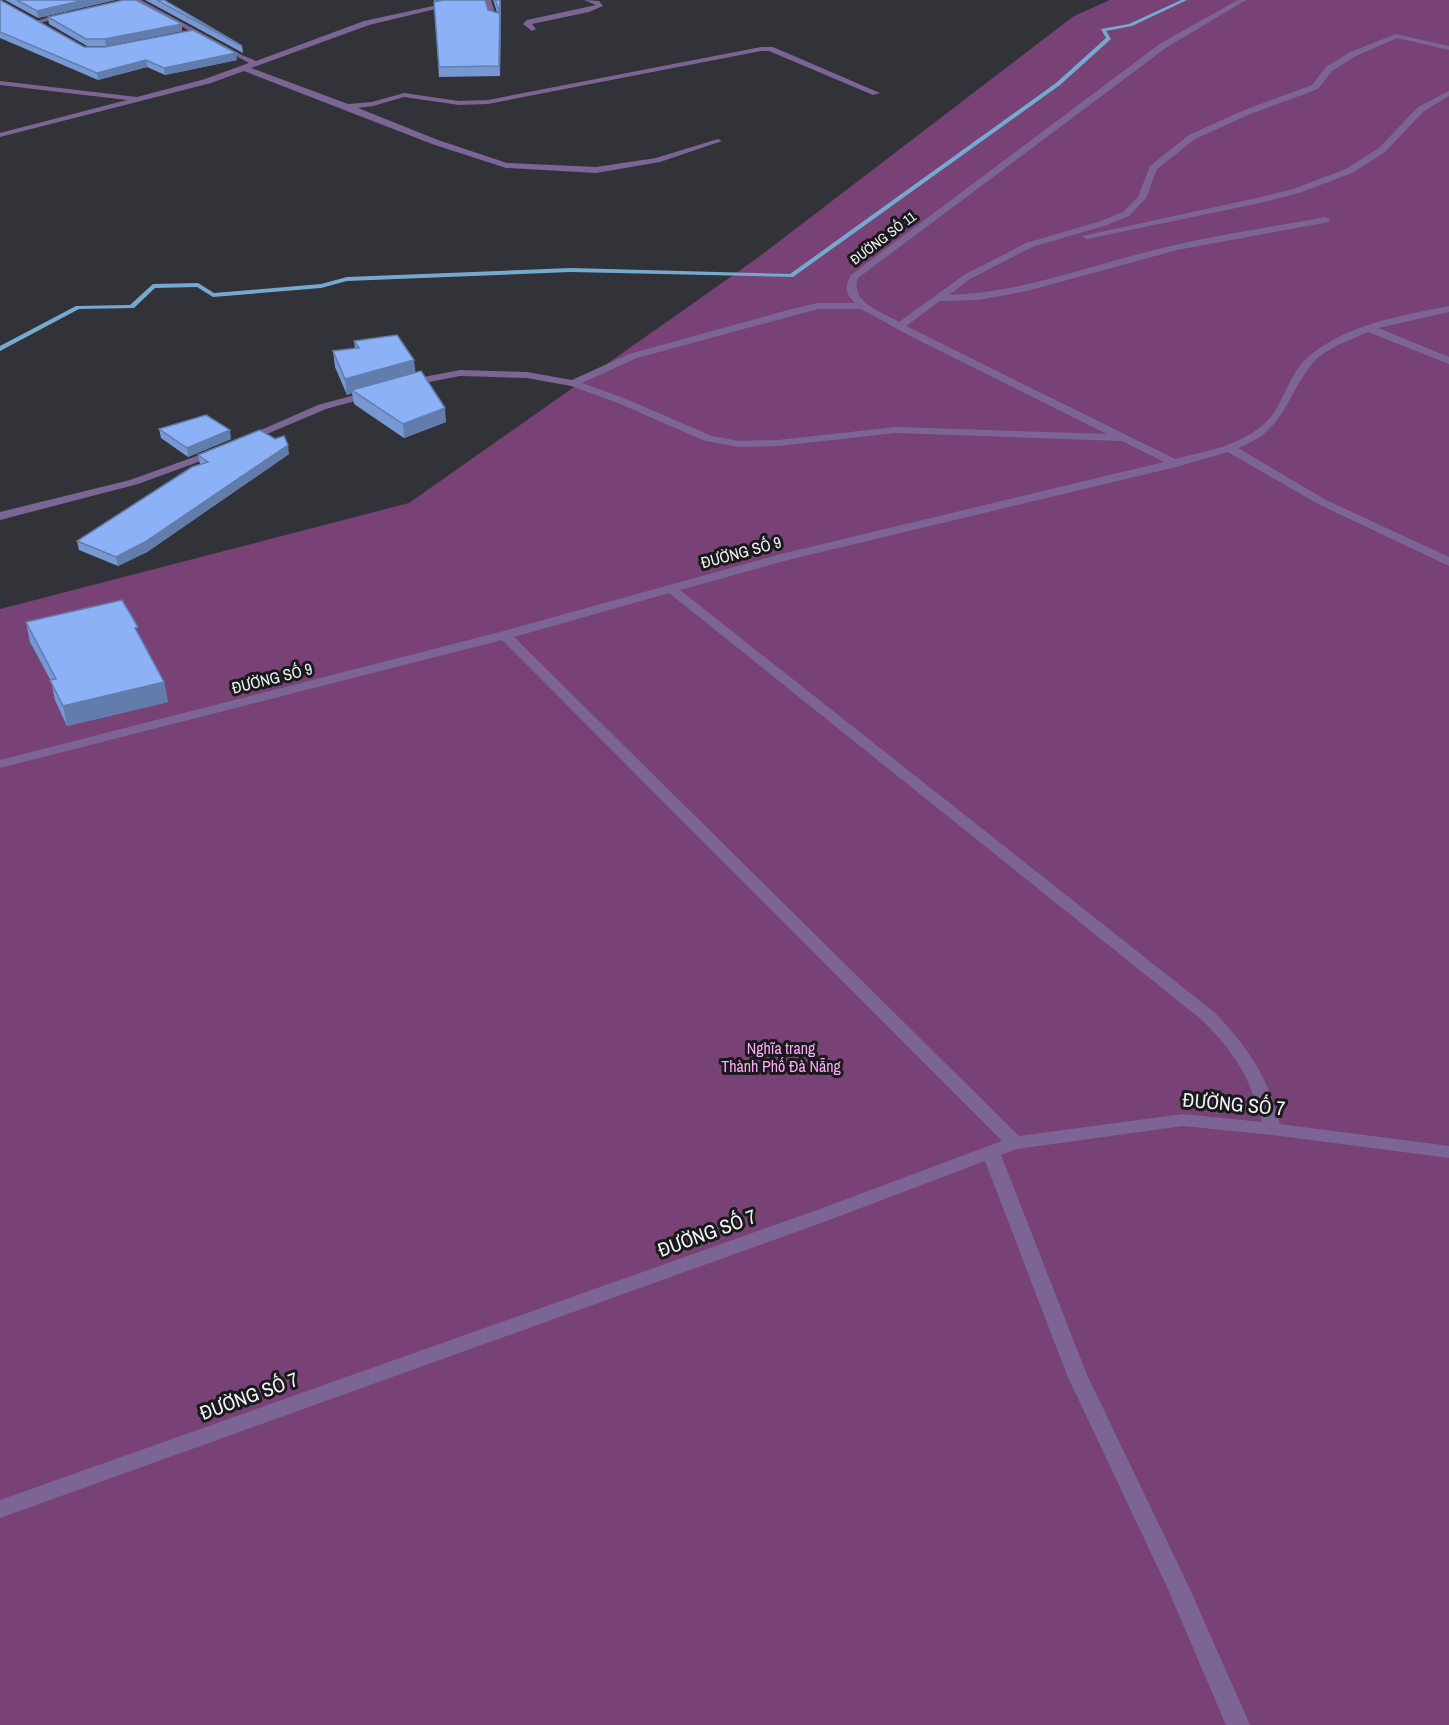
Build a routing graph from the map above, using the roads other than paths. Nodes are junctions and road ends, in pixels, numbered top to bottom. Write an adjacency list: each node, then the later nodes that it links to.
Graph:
1 (135, 0): 6 (street); 13 (street)
2 (470, 0): 16 (street)
3 (488, 0): 9 (street)
4 (587, 0): 12 (street)
5 (1243, 0): 28 (street, ĐƯỜNG SỐ 11)
6 (123, 2)
7 (79, 11): 10 (street)
8 (28, 17): 10 (street)
9 (495, 19)
10 (37, 22): 11 (street)
11 (45, 27)
12 (532, 29)
13 (195, 33): 14 (street); 16 (street)
14 (179, 35)
15 (1449, 48): 26 (street)
16 (257, 64): 17 (street)
17 (244, 68): 21 (street); 22 (street)
18 (0, 83): 21 (street)
19 (876, 93): 22 (street)
20 (1449, 93): 26 (street)
21 (143, 99): 23 (street)
22 (347, 106): 24 (street)
23 (0, 135)
24 (718, 141)
25 (1326, 219): 27 (street)
26 (1045, 241): 27 (street)
27 (938, 298): 30 (street)
28 (863, 306): 30 (street); 33 (street)
29 (1449, 309): 31 (street, ĐƯỜNG SỐ 9)
30 (901, 325): 34 (street)
31 (1368, 328): 32 (street); 35 (street, ĐƯỜNG SỐ 9)
32 (1449, 361)
33 (573, 383): 34 (street); 37 (street)
34 (1122, 438): 36 (street)
35 (1230, 448): 36 (street, ĐƯỜNG SỐ 9); 38 (street)
36 (1176, 464): 39 (street, ĐƯỜNG SỐ 9)
37 (0, 516)
38 (1449, 562)
39 (670, 588): 40 (street, ĐƯỜNG SỐ 9); 42 (street)
40 (505, 635): 41 (street, ĐƯỜNG SỐ 9); 43 (street)
41 (0, 764)
42 (1273, 1129): 43 (street, ĐƯỜNG SỐ 7); 44 (street, ĐƯỜNG SỐ 7)
43 (1015, 1143): 45 (street, ĐƯỜNG SỐ 7)
44 (1449, 1152)
45 (991, 1153): 46 (street, ĐƯỜNG SỐ 7); 47 (street)
46 (0, 1509)
47 (1238, 1725)

